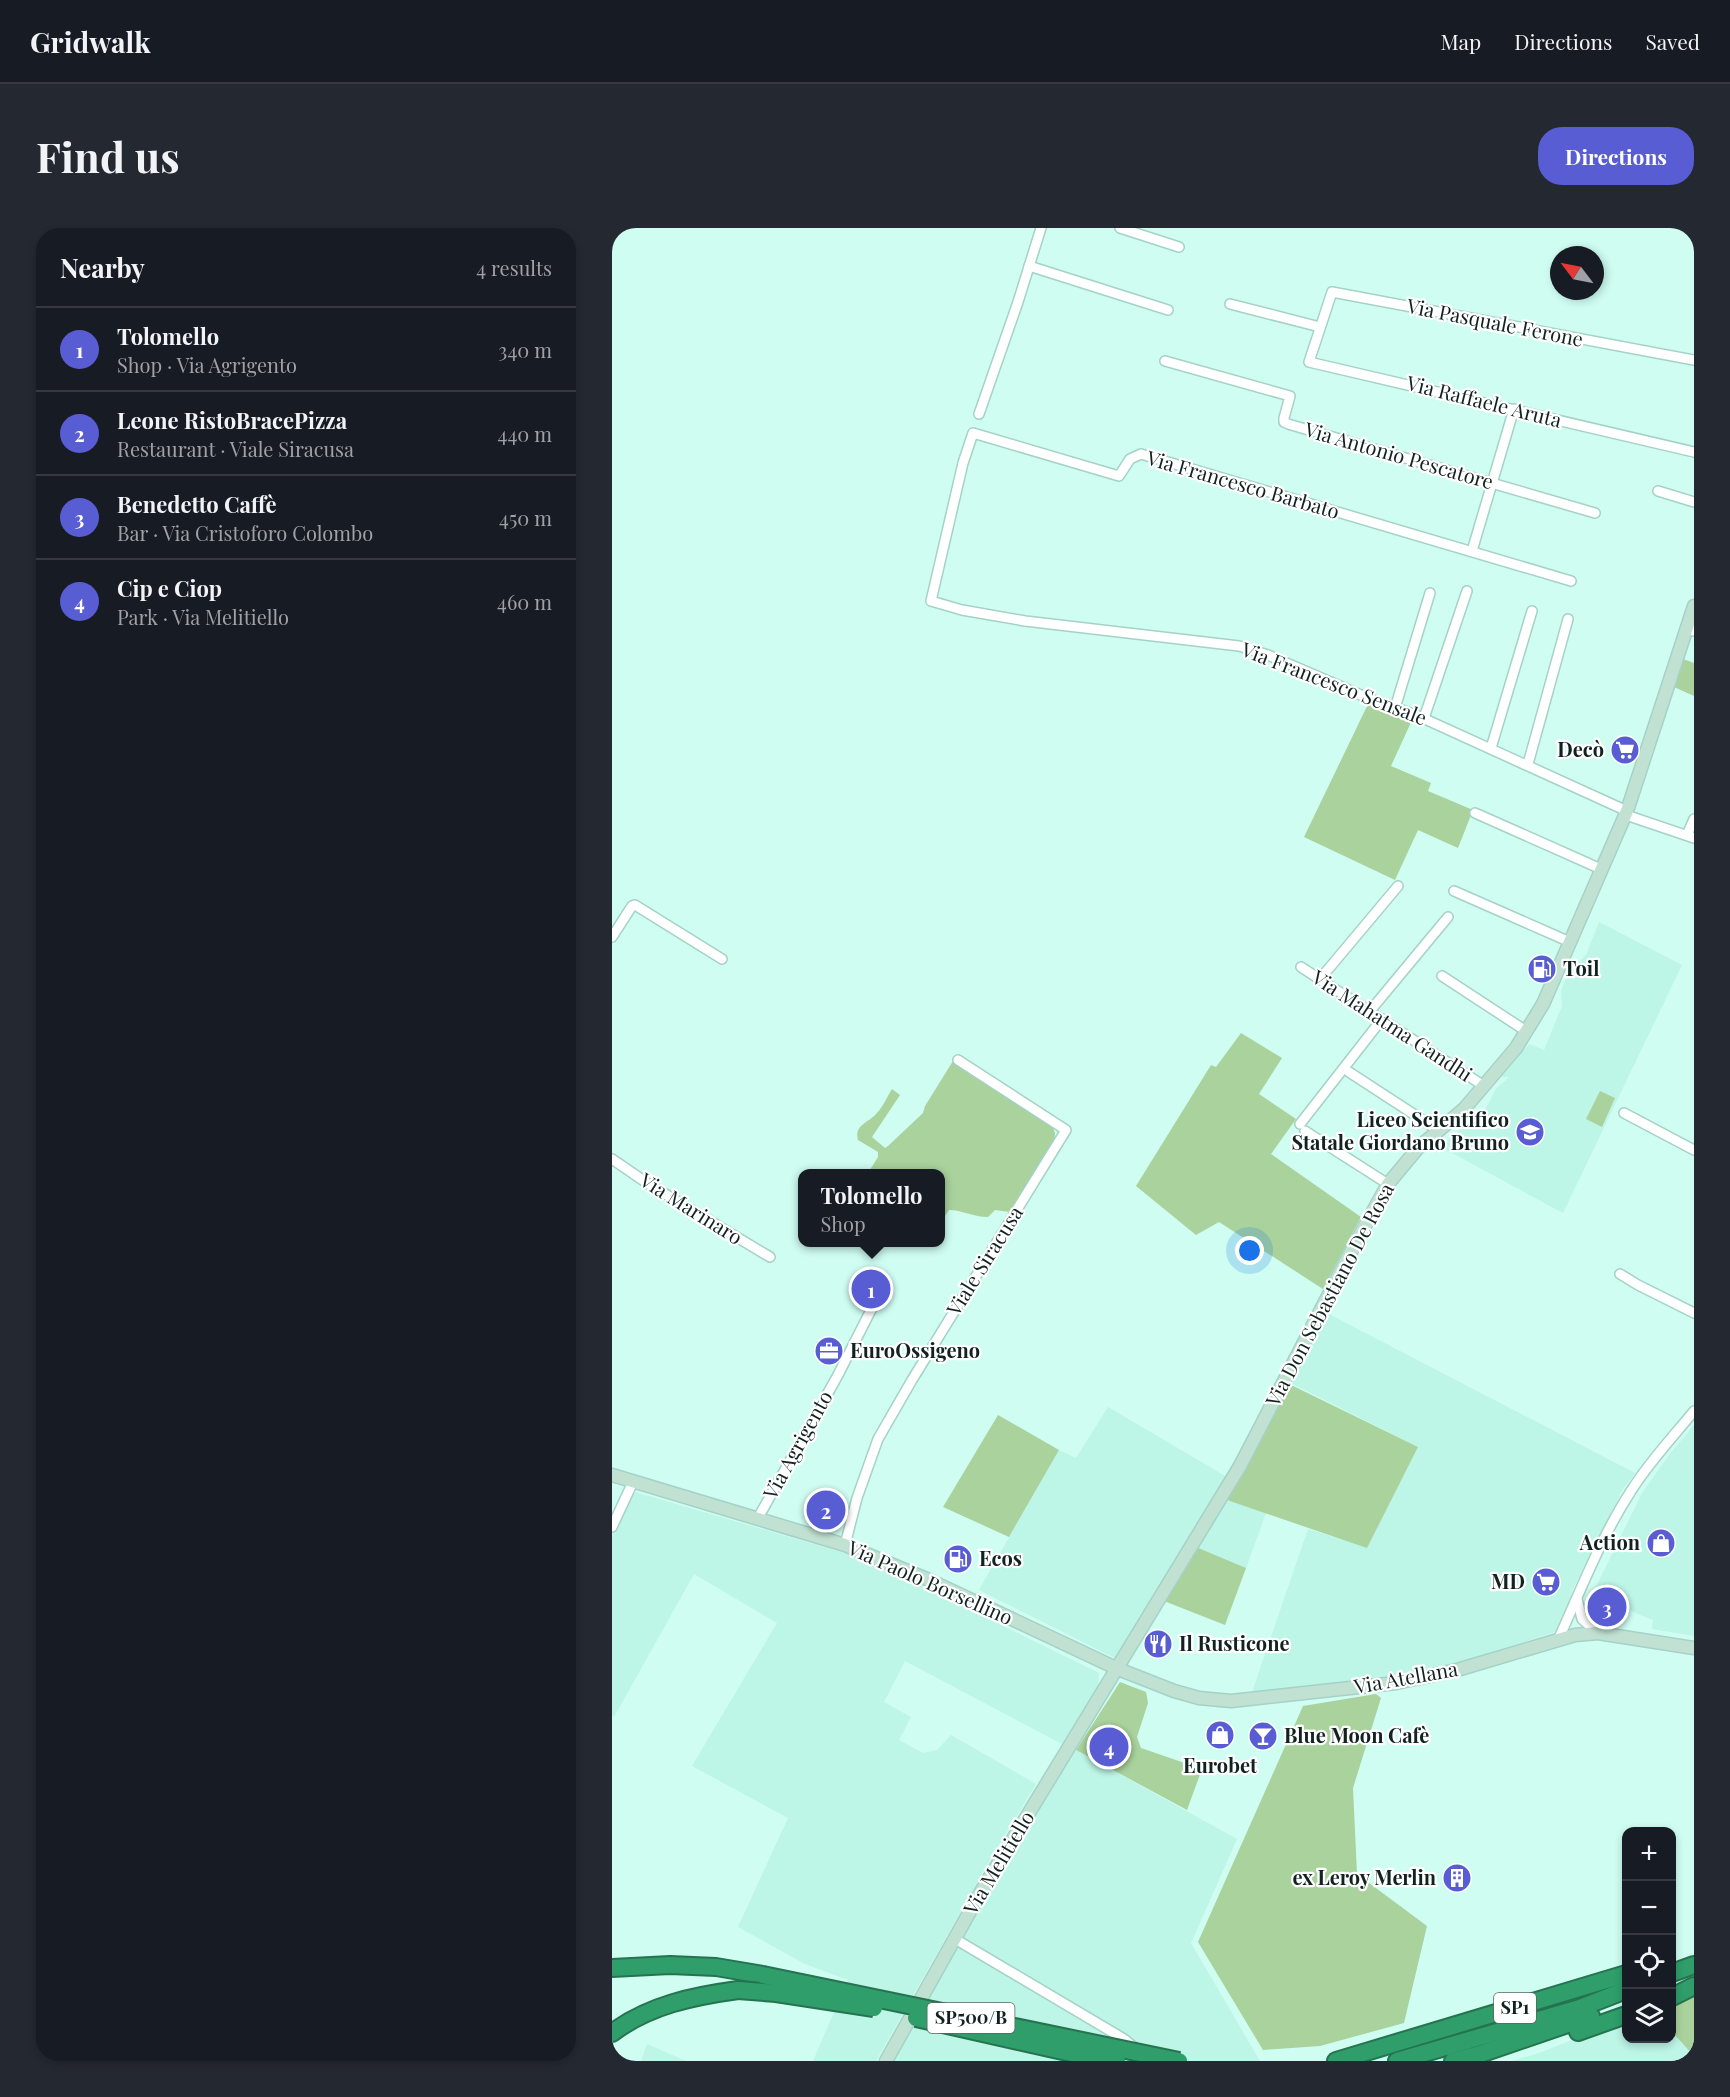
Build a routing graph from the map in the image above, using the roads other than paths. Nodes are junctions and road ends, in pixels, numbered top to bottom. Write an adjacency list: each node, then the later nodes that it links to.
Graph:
1 (1041, 228): 4 (street)
2 (1120, 228): 3 (street)
3 (1179, 247)
4 (1029, 266): 6 (street); 11 (street)
5 (1230, 304): 7 (street)
6 (1168, 310)
7 (1320, 327): 8 (street, Via Pasquale Ferone); 10 (street, Via Raffaele Aruta)
8 (1694, 360)
9 (1165, 361): 13 (street, Via Antonio Pescatore)
10 (1514, 409): 12 (street, Via Raffaele Aruta); 13 (street)
11 (980, 414)
12 (1694, 452)
13 (1493, 482): 16 (street, Via Antonio Pescatore); 17 (street)
14 (1658, 491): 15 (street)
15 (1694, 502)
16 (1594, 513)
17 (1472, 551): 18 (street, Via Francesco Barbato); 19 (street, Via Francesco Barbato)
18 (1571, 581)
19 (933, 587): 26 (street, Via Francesco Sensale)
20 (1467, 591): 27 (street)
21 (1430, 593): 26 (street)
22 (1694, 606): 25 (street, Via Don Sebastiano De Rosa)
23 (1532, 611): 28 (street)
24 (1568, 620): 29 (street)
25 (1692, 630): 31 (street, Via Don Sebastiano De Rosa)
26 (1395, 708): 27 (street, Via Francesco Sensale)
27 (1424, 718): 28 (street, Via Francesco Sensale)
28 (1491, 748): 29 (street, Via Francesco Sensale)
29 (1528, 764): 31 (street, Via Francesco Sensale)
30 (1475, 813): 34 (street)
31 (1626, 813): 33 (street, Via Francesco Sensale); 34 (street, Via Don Sebastiano De Rosa)
32 (1694, 819): 33 (street)
33 (1690, 836)
34 (1601, 869): 39 (street, Via Don Sebastiano De Rosa)
35 (1398, 886): 43 (street)
36 (1454, 891): 39 (street)
37 (1448, 916): 44 (street)
38 (612, 938): 40 (street)
39 (1570, 942): 46 (street, Via Don Sebastiano De Rosa)
40 (722, 959)
41 (1300, 967): 43 (street, Via Mahatma Gandhi)
42 (1442, 976): 46 (street)
43 (1320, 979): 44 (street, Via Mahatma Gandhi)
44 (1370, 1011): 45 (street, Via Mahatma Gandhi)
45 (1382, 1019): 49 (street, Via Mahatma Gandhi); 54 (street)
46 (1526, 1031): 49 (street, Via Don Sebastiano De Rosa)
47 (957, 1060): 64 (street, Viale Siracusa)
48 (1349, 1072): 51 (street)
49 (1484, 1086): 51 (street, Via Don Sebastiano De Rosa)
50 (1624, 1113): 52 (street)
51 (1438, 1130): 54 (street, Via Don Sebastiano De Rosa)
52 (1694, 1150)
53 (612, 1159): 55 (street, Via Marinaro)
54 (1388, 1184): 69 (street, Via Don Sebastiano De Rosa)
55 (770, 1257)
56 (1620, 1274): 58 (street)
57 (872, 1308): 62 (street, Via Agrigento)
58 (1694, 1313)
59 (1694, 1411): 65 (street)
60 (612, 1475): 61 (street, Via Paolo Borsellino)
61 (633, 1482): 62 (street, Via Paolo Borsellino); 63 (street)
62 (758, 1518): 64 (street, Via Paolo Borsellino)
63 (612, 1527)
64 (845, 1545): 69 (street, Via Paolo Borsellino)
65 (1577, 1599): 66 (street); 67 (street)
66 (1598, 1633): 67 (street, Via Atellana); 68 (street, Via Atellana)
67 (1558, 1640): 69 (street, Via Atellana)
68 (1694, 1648)
69 (1118, 1669): 70 (street, Via Melitiello)
70 (955, 1939): 85 (street, Via Melitiello); 87 (street)
71 (1694, 1955): 72 (highway)
72 (1676, 1960)
73 (1694, 1965): 75 (highway)
74 (612, 1968): 88 (highway, SP500/B, bridge)
75 (1676, 1971)
76 (1622, 1975): 89 (highway, SP1)
77 (1694, 1975): 78 (highway)
78 (1676, 1982)
79 (1694, 1986): 81 (highway)
80 (1622, 1992): 90 (highway)
81 (1676, 1995)
82 (1622, 2004): 91 (highway)
83 (1622, 2016): 92 (highway, SP1)
84 (612, 2033): 86 (highway, SP500/B, bridge)
85 (886, 2061)
86 (1117, 2061)
87 (1150, 2061)
88 (1179, 2061)
89 (1336, 2061)
90 (1397, 2061)
91 (1453, 2061)
92 (1483, 2061)

